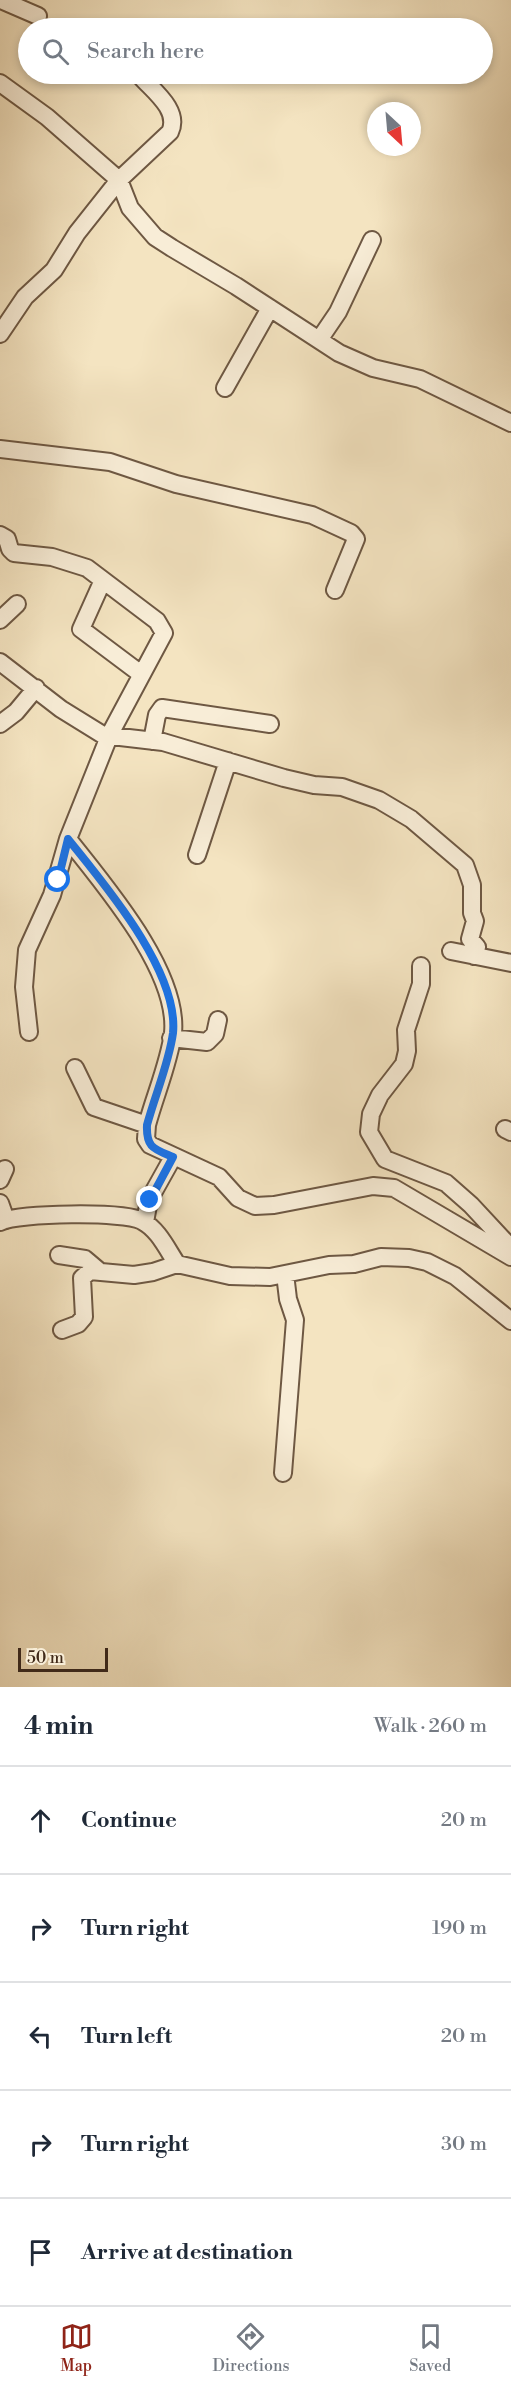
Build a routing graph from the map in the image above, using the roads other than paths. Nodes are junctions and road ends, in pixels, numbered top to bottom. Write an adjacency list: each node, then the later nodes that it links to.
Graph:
1 (1, 0): 2 (street); 3 (street)
2 (0, 5)
3 (38, 16)
4 (0, 83): 6 (street)
5 (147, 84): 6 (street)
6 (118, 180): 8 (street); 9 (street)
7 (372, 240): 10 (street)
8 (270, 308): 10 (street); 11 (street)
9 (0, 334)
10 (319, 340): 12 (street)
11 (225, 388)
12 (511, 423)
13 (0, 449): 16 (street)
14 (0, 535): 15 (street)
15 (103, 580): 20 (street); 20 (street)
16 (336, 590)
17 (17, 604): 18 (street)
18 (0, 620)
19 (0, 662): 21 (street)
20 (141, 674): 24 (street)
21 (36, 688): 22 (street); 24 (street)
22 (0, 724)
23 (270, 724): 25 (street)
24 (110, 734): 25 (street); 27 (street)
25 (152, 741): 26 (street)
26 (228, 761): 28 (street); 30 (street)
27 (68, 839): 34 (street); 35 (street)
28 (197, 855)
29 (451, 951): 30 (street)
30 (474, 956): 31 (street)
31 (511, 963)
32 (421, 966): 42 (street)
33 (218, 1020): 35 (street)
34 (29, 1032)
35 (172, 1034): 37 (street)
36 (75, 1068): 37 (street)
37 (147, 1125): 38 (street)
38 (173, 1157): 41 (street); 44 (street)
39 (0, 1203): 40 (street)
40 (3, 1221): 41 (street)
41 (145, 1222): 45 (street)
42 (511, 1248)
43 (59, 1256): 46 (street)
44 (511, 1257)
45 (177, 1263): 46 (street); 47 (street)
46 (98, 1270): 49 (street)
47 (285, 1274): 48 (street); 50 (street)
48 (511, 1321)
49 (62, 1330)
50 (283, 1473)

